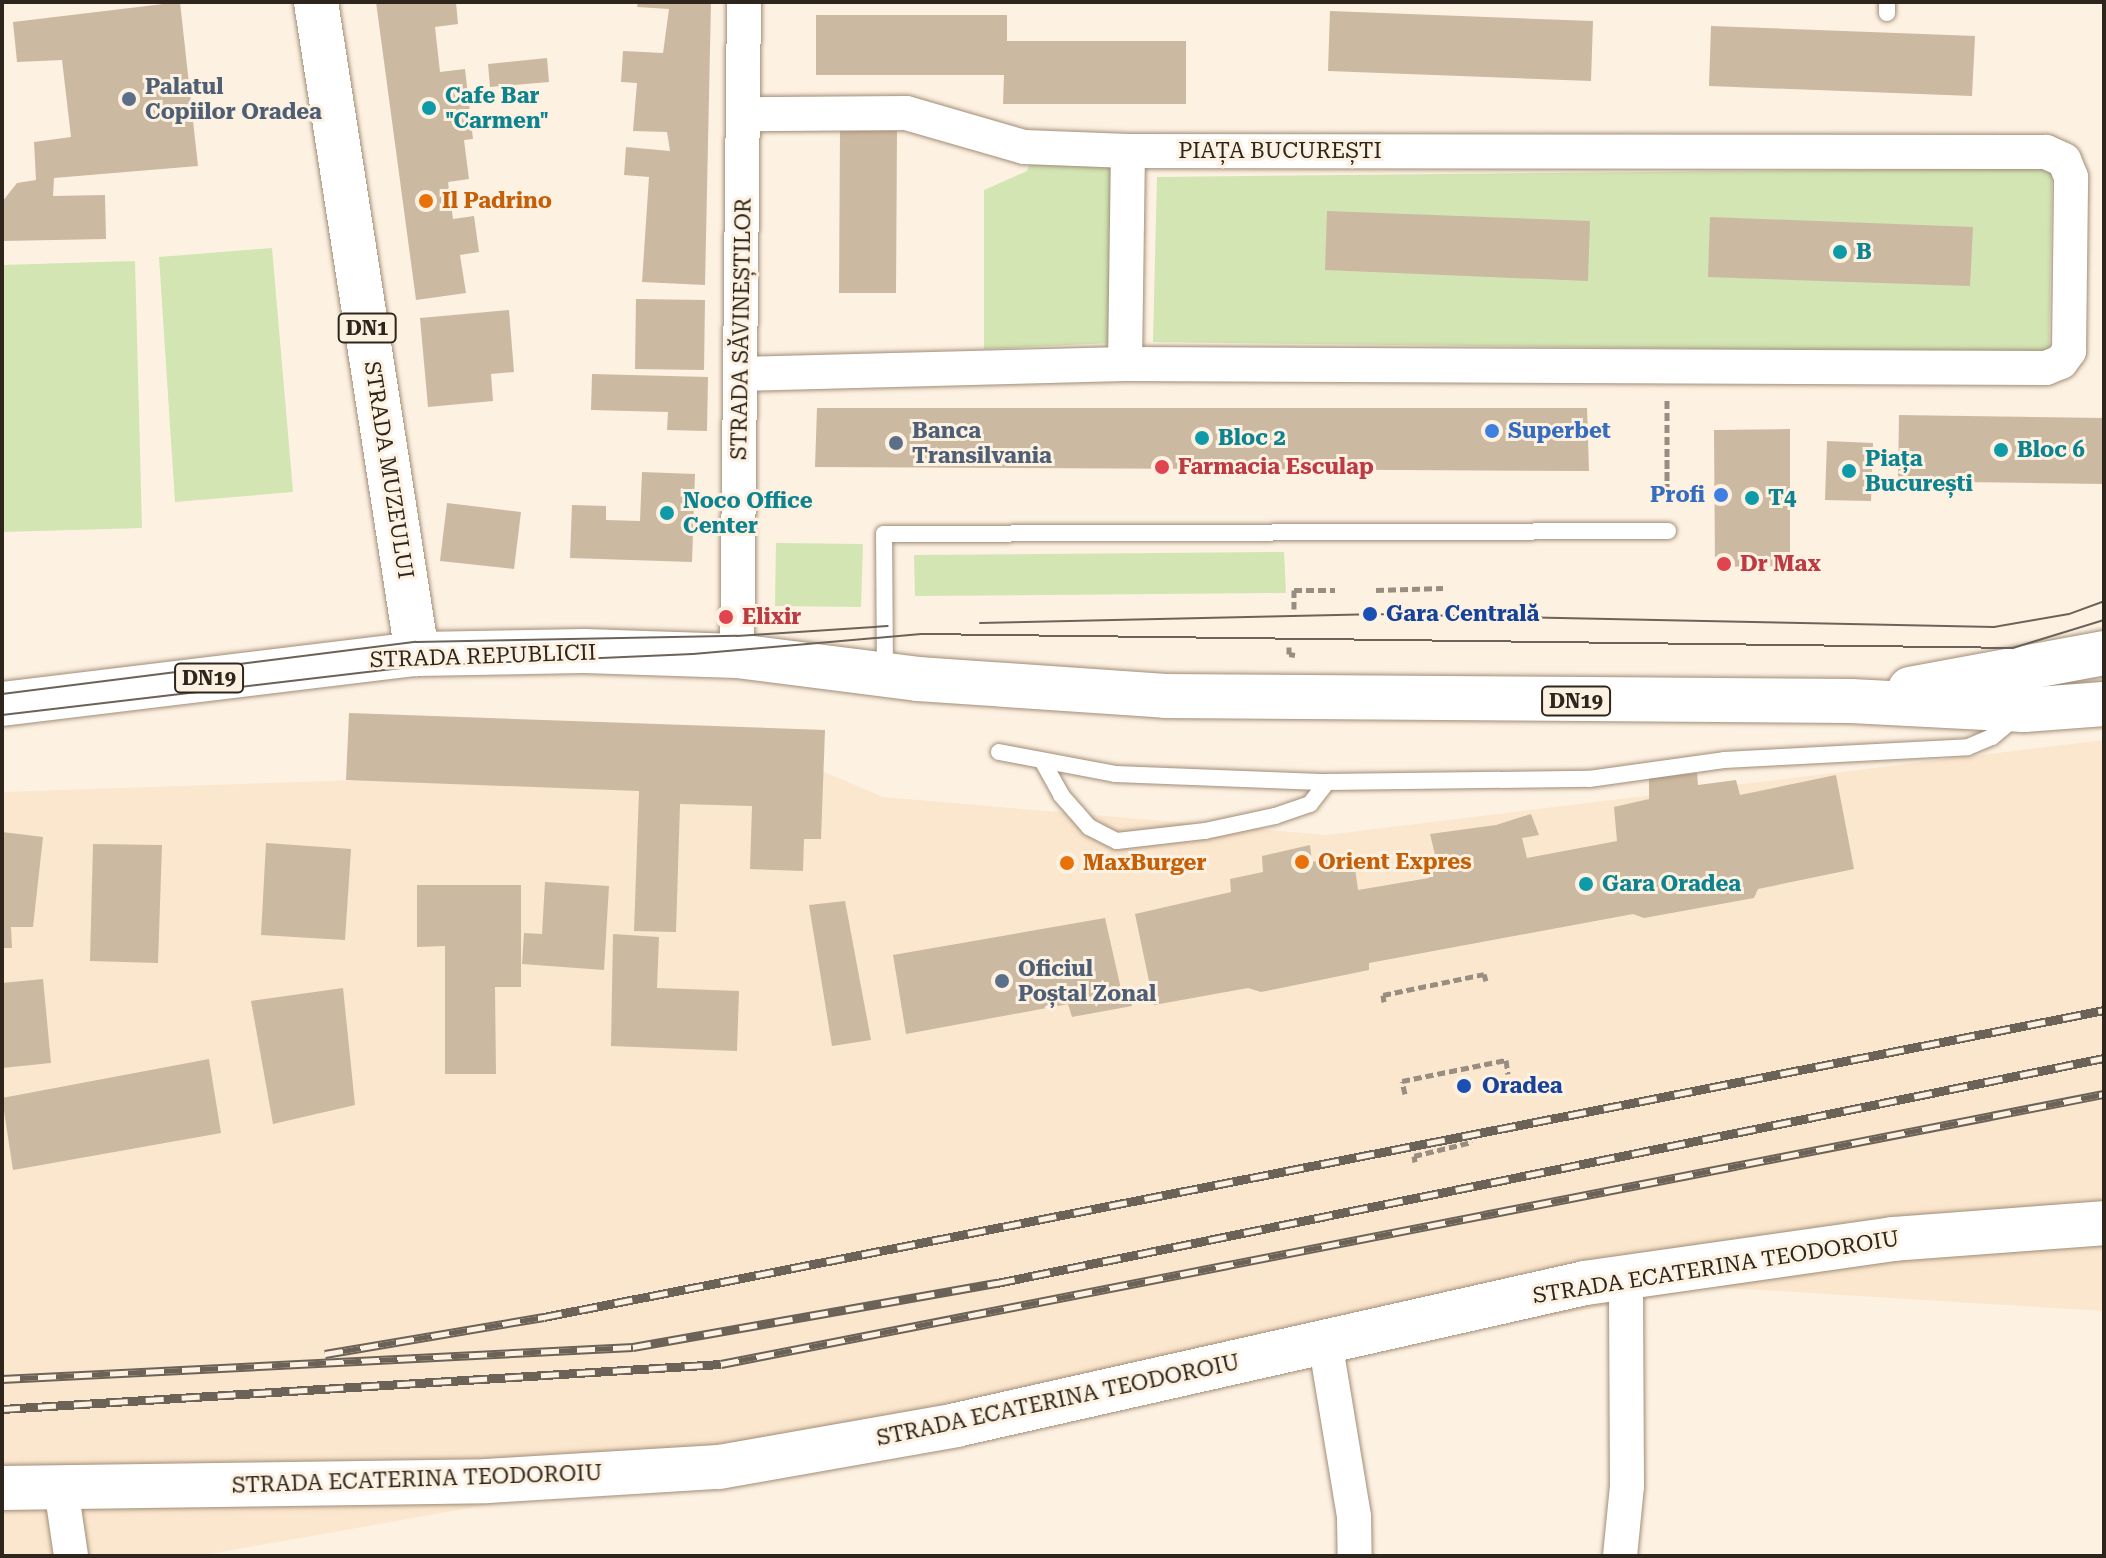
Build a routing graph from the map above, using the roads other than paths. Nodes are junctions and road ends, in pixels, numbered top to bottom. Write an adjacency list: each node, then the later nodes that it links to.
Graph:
1 (316, 2): 9 (main road, STRADA MUZEULUI / DN1)
2 (744, 2): 3 (street, STRADA SĂVINEȘTILOR)
3 (743, 114): 4 (street, PIAȚA BUCUREȘTI); 6 (street, STRADA SĂVINEȘTILOR)
4 (1128, 151): 5 (street); 5 (street, PIAȚA BUCUREȘTI)
5 (1125, 364): 6 (street, PIAȚA BUCUREȘTI)
6 (740, 374): 10 (street, STRADA SĂVINEȘTILOR)
7 (1668, 531): 11 (lane)
8 (2104, 653): 12 (main road, DN19)
9 (417, 654): 10 (main road, STRADA REPUBLICII / DN19); 13 (main road, STRADA REPUBLICII / DN19)
10 (737, 656): 11 (main road, STRADA REPUBLICII / DN19)
11 (901, 677): 12 (main road, DN19)
12 (1851, 701): 15 (main road, DN19)
13 (2, 704)
14 (2104, 704): 15 (main road, DN19)
15 (2024, 710): 18 (lane)
16 (999, 752): 17 (lane)
17 (1043, 762): 18 (lane); 18 (lane)
18 (1327, 782)
19 (2104, 1223): 20 (main road, STRADA ECATERINA TEODOROIU)
20 (1626, 1276): 21 (main road, STRADA ECATERINA TEODOROIU); 26 (street)
21 (1325, 1341): 23 (main road, STRADA ECATERINA TEODOROIU); 25 (street)
22 (2, 1488): 23 (main road, STRADA ECATERINA TEODOROIU)
23 (61, 1488): 24 (street)
24 (71, 1556)
25 (1355, 1556)
26 (1620, 1556)

